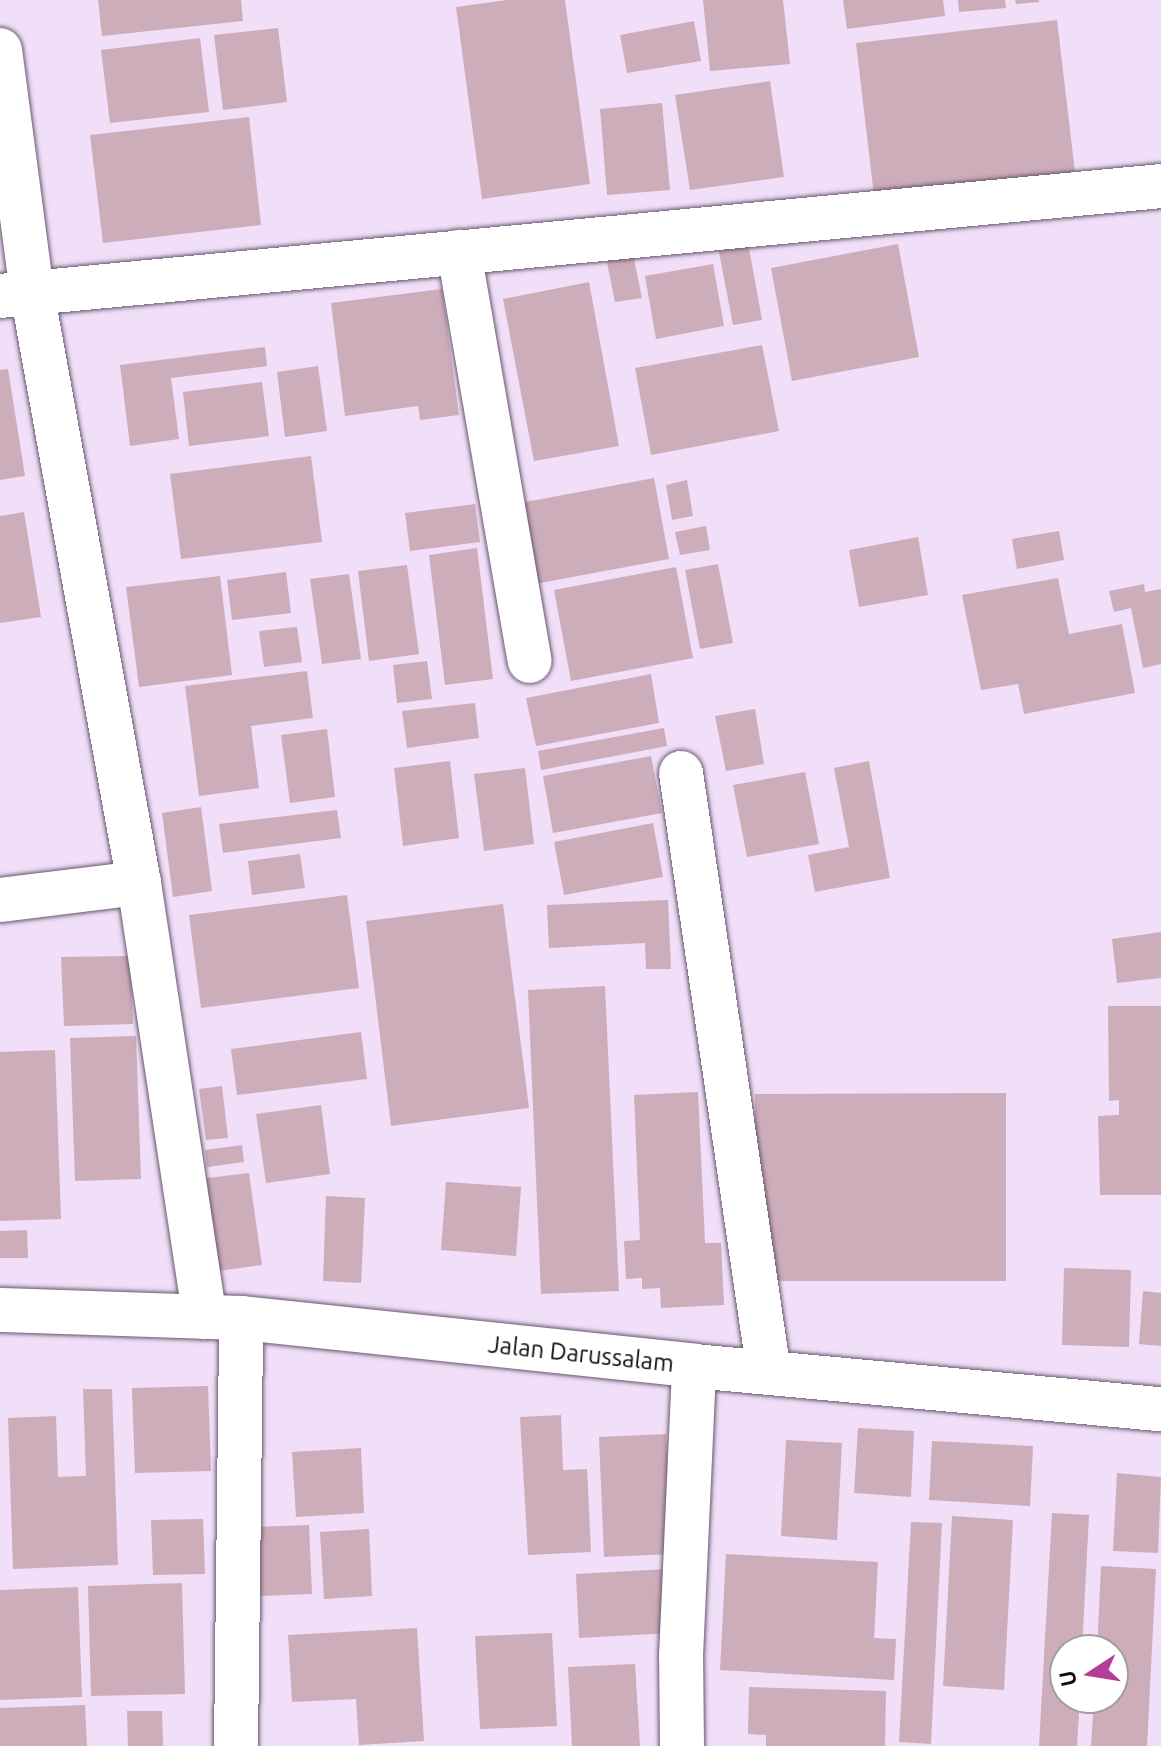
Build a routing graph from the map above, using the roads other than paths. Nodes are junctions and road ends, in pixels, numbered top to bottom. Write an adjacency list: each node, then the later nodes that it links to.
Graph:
1 (0, 50): 4 (street)
2 (1161, 186): 3 (street)
3 (459, 252): 4 (street); 5 (street)
4 (16, 294): 7 (street)
5 (530, 661)
6 (681, 773): 12 (street)
7 (139, 883): 8 (street); 10 (street)
8 (0, 900)
9 (0, 1310): 10 (street, Jalan Darussalam)
10 (223, 1318): 11 (street, Jalan Darussalam); 14 (street)
11 (694, 1366): 12 (street, Jalan Darussalam); 15 (street)
12 (769, 1373): 13 (street, Jalan Darussalam)
13 (1161, 1409)
14 (236, 1746)
15 (682, 1746)

